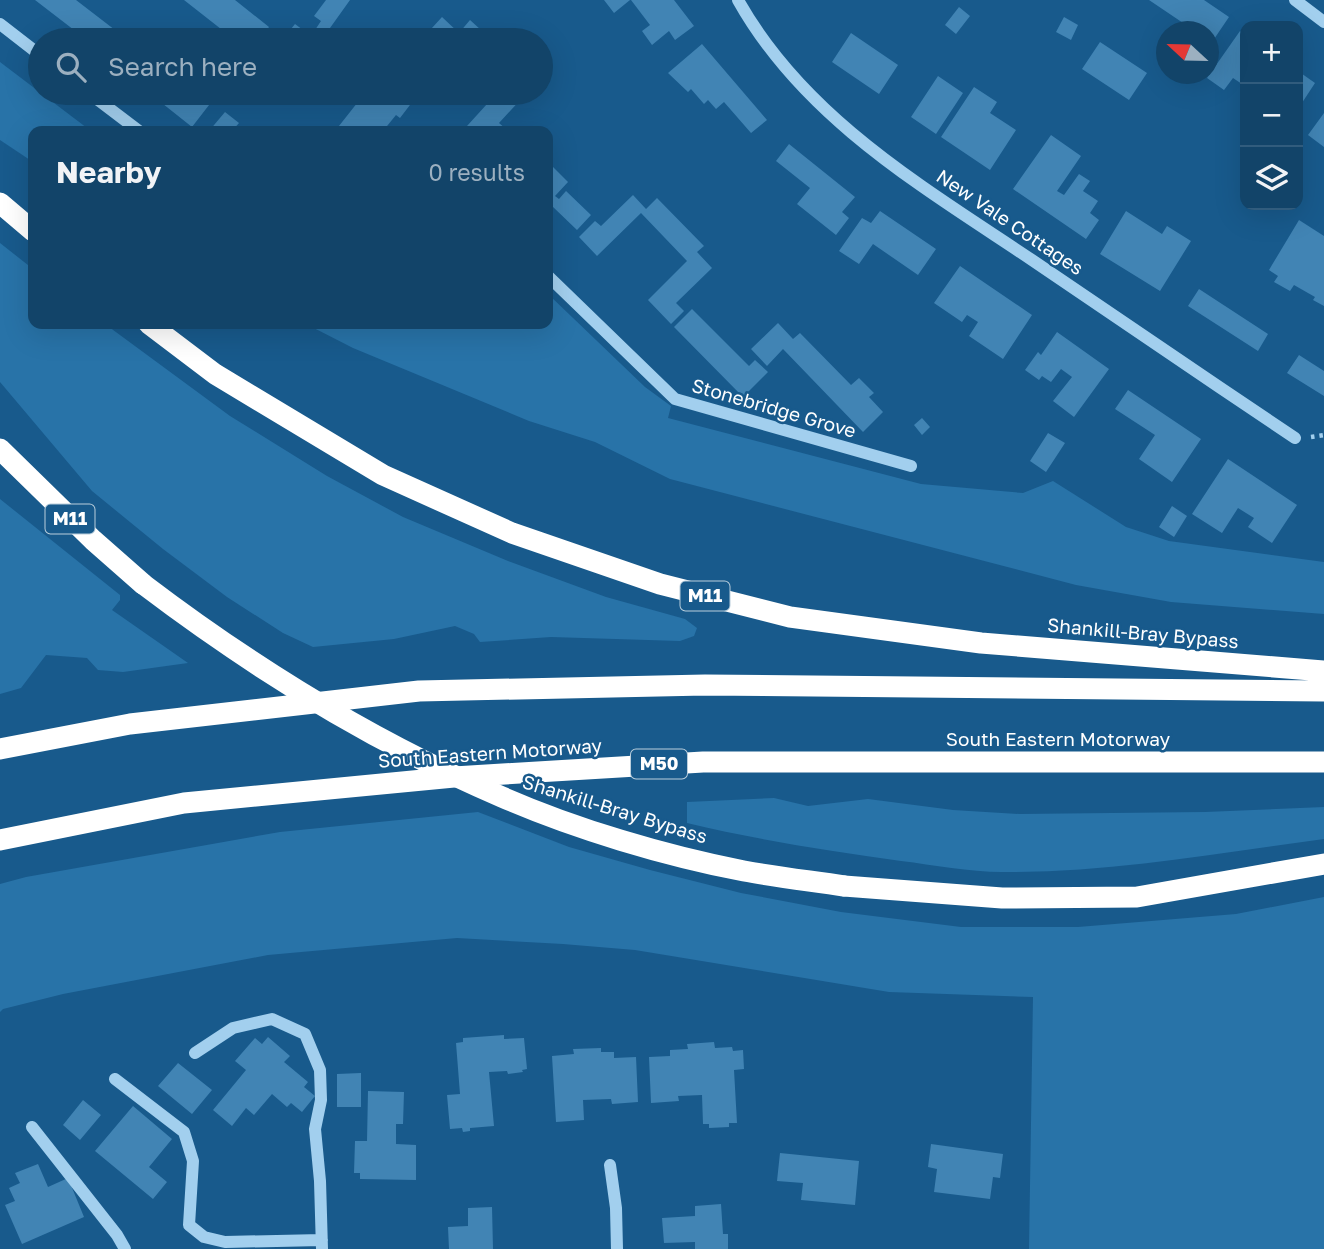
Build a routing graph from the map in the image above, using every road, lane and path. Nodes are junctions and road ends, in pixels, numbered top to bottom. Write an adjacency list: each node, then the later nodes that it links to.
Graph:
1 (738, 0): 12 (street, New Vale Cottages)
2 (1295, 0): 3 (street)
3 (1324, 22)
4 (0, 24): 5 (street)
5 (28, 46)
6 (105, 105): 7 (street)
7 (132, 126)
8 (0, 203): 9 (highway)
9 (28, 227)
10 (553, 281): 14 (street, Stonebridge Grove)
11 (156, 329): 15 (highway, Shankill-Bray Bypass / M11)
12 (1295, 438)
13 (0, 449): 20 (highway, Shankill-Bray Bypass / M11, bridge)
14 (911, 466)
15 (1324, 671)
16 (1324, 691): 17 (highway)
17 (0, 749)
18 (1324, 762): 19 (highway, South Eastern Motorway / M50)
19 (0, 840)
20 (1324, 864)
21 (195, 1053): 25 (street)
22 (114, 1079): 25 (street)
23 (32, 1127): 26 (street)
24 (610, 1166): 27 (street)
25 (322, 1245)
26 (125, 1249)
27 (617, 1249)

